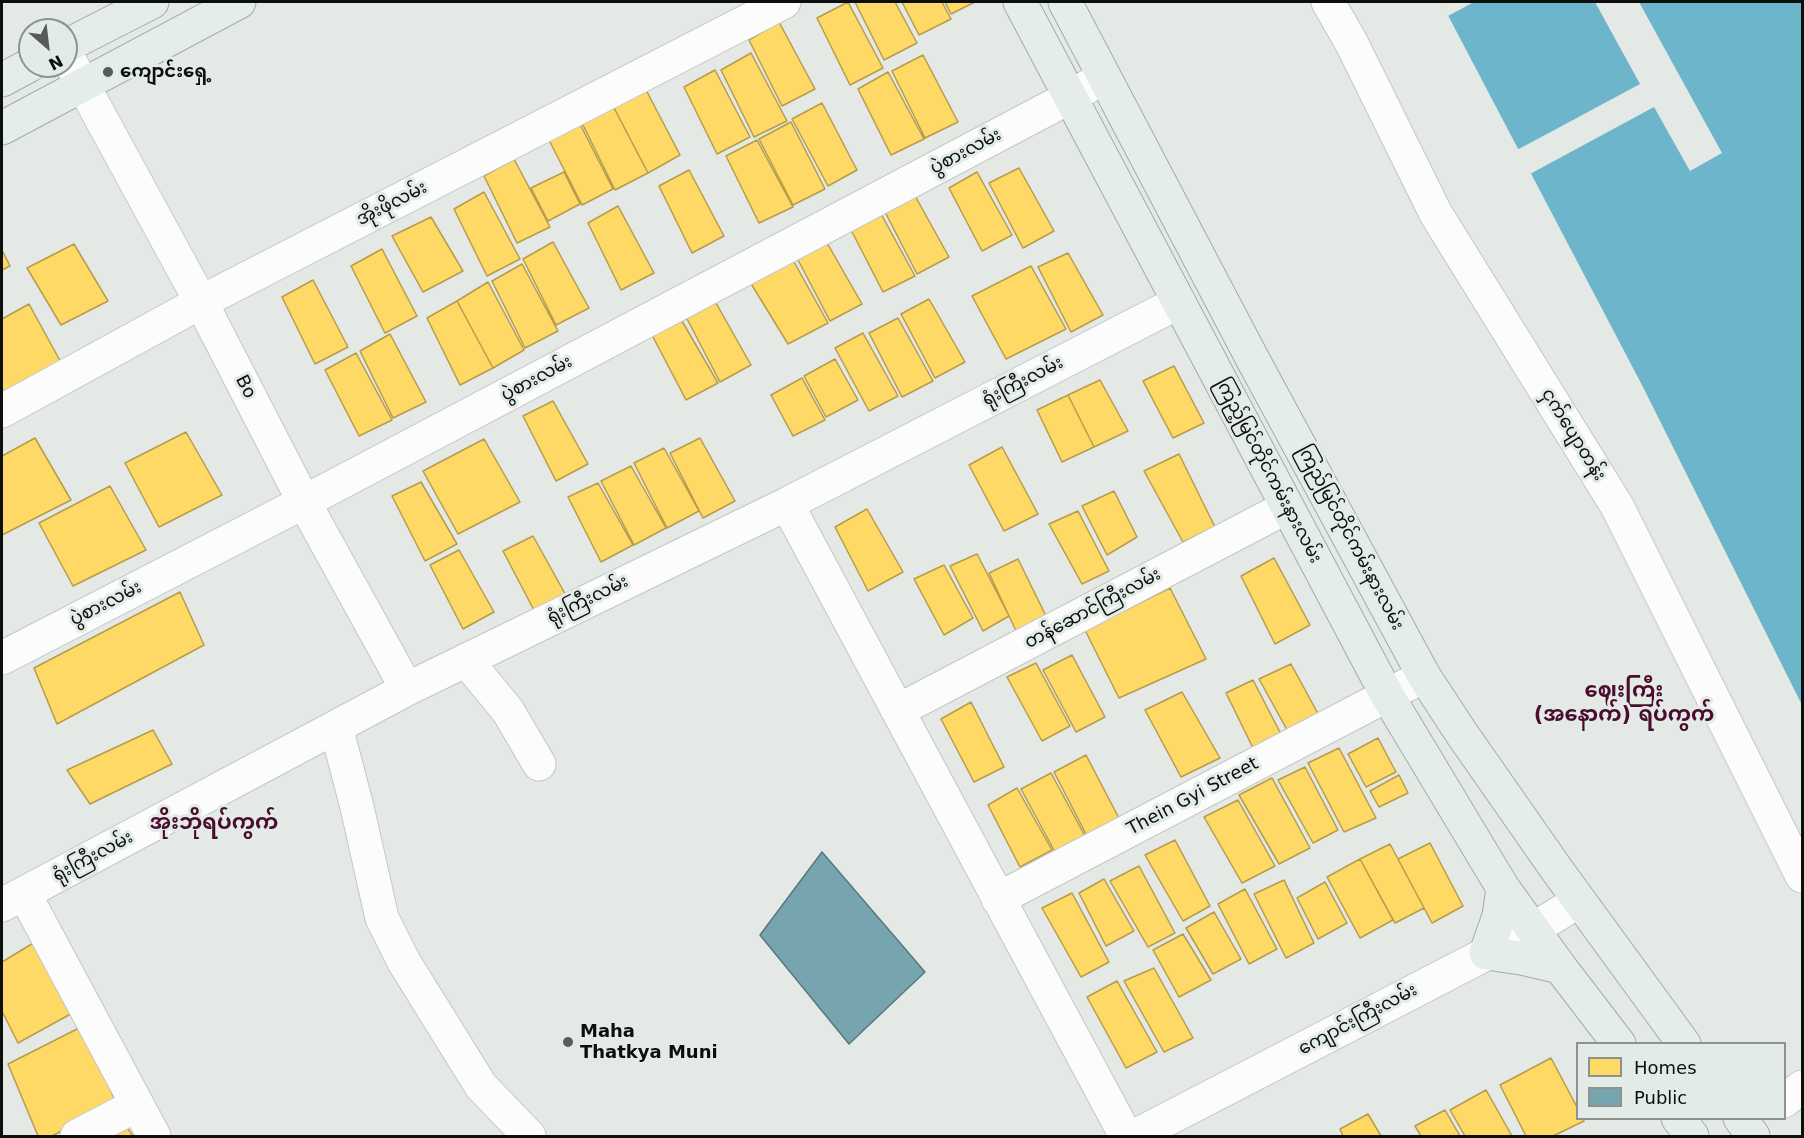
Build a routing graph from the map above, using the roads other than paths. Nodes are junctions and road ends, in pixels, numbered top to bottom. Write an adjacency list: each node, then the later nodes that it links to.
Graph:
1 (152, 2): 7 (main road)
2 (239, 2): 12 (main road)
3 (784, 2): 15 (street, အိုးဖိုလမ်း)
4 (1020, 2): 13 (main road, ကြည့်မြင်တိုင်ကမ်းနားလမ်း)
5 (1065, 2): 10 (main road, ကြည်မြင်တိုင်ကမ်းနားလမ်း)
6 (1328, 2): 29 (street, ငှက်ပျောတန်း)
7 (78, 40)
8 (18, 71): 11 (main road)
9 (78, 77): 12 (street, Bo)
10 (1104, 77): 13 (street, ပွဲစားလမ်း); 23 (main road, ကြည်မြင်တိုင်ကမ်းနားလမ်း)
11 (2, 80)
12 (83, 86): 14 (main road); 15 (street, Bo)
13 (1070, 97): 16 (main road, ကြည့်မြင်တိုင်ကမ်းနားလမ်း); 18 (street, ပွဲစားလမ်း)
14 (2, 128)
15 (201, 302): 17 (street, အိုးဖိုလမ်း); 18 (street, Bo)
16 (1179, 302): 19 (street, ရုံးကြီးလမ်း); 20 (main road, ကြည့်မြင်တိုင်ကမ်းနားလမ်း)
17 (2, 411)
18 (304, 502): 21 (street, ပွဲစားလမ်း); 24 (street, Bo)
19 (787, 504): 22 (street, ရုံးကြီးလမ်း); 26 (street)
20 (1287, 507): 25 (main road, ကြည့်မြင်တိုင်ကမ်းနားလမ်း); 26 (street, တန်ဆောင်ကြီးလမ်း)
21 (2, 658)
22 (466, 660): 24 (street, ရုံးကြီးလမ်း); 28 (street)
23 (1424, 676): 25 (street, Thein Gyi Street); 33 (main road, ကြည်မြင်တိုင်ကမ်းနားလမ်း)
24 (407, 688): 27 (street, ရုံးကြီးလမ်း)
25 (1388, 695): 30 (main road, ကြည့်မြင်တိုင်ကမ်းနားလမ်း); 32 (street, Thein Gyi Street)
26 (898, 710): 32 (street)
27 (336, 727): 31 (street, ရုံးကြီးလမ်း); 45 (street)
28 (540, 764)
29 (1803, 876)
30 (1503, 888): 34 (main road, ကြည့်မြင်တိုင်ကမ်းနားလမ်း); 35 (main road)
31 (13, 899): 41 (street)
32 (998, 899): 46 (street)
33 (1580, 902): 34 (street, ကျောင်းကြီးလမ်း); 38 (main road, ကြည်မြင်တိုင်ကမ်းနားလမ်း)
34 (1532, 930): 35 (street, ကျောင်းကြီးလမ်း); 36 (main road)
35 (1486, 953): 36 (main road); 47 (street, ကျောင်းကြီးလမ်း)
36 (1560, 967): 37 (main road)
37 (1617, 1042)
38 (1683, 1042)
39 (1803, 1087): 40 (street)
40 (1786, 1100)
41 (137, 1105): 43 (street); 44 (street)
42 (1679, 1120): 48 (main road)
43 (77, 1137)
44 (154, 1137)
45 (529, 1137)
46 (1126, 1137)
47 (1135, 1137)
48 (1692, 1137)

